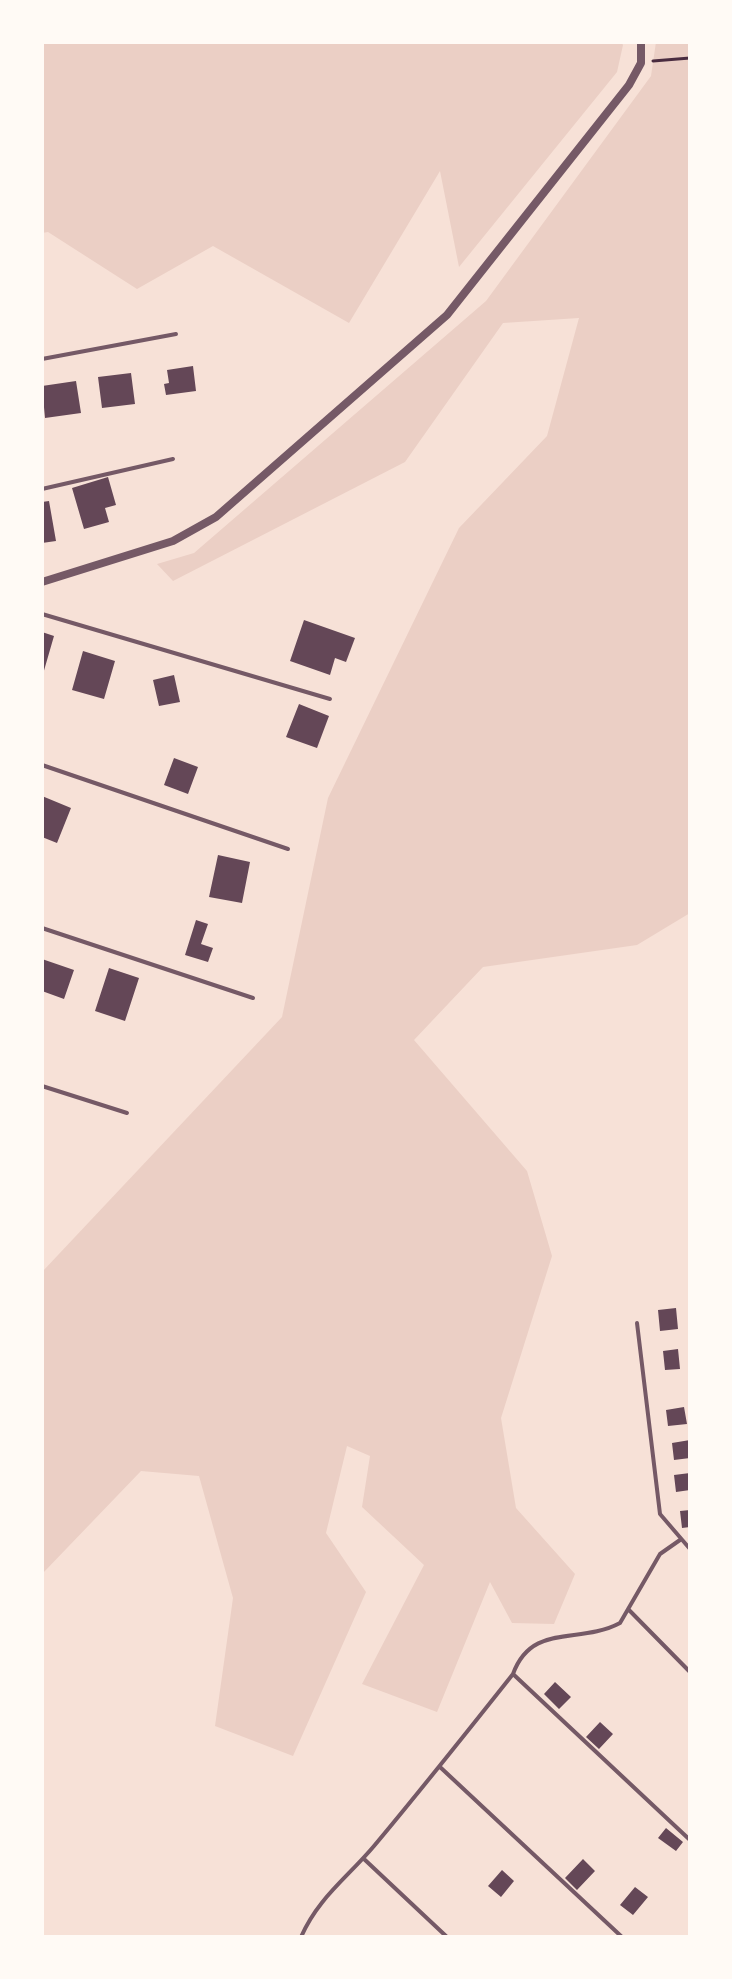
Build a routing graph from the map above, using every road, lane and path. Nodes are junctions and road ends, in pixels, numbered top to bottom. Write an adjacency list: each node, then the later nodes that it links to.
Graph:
1 (641, 42): 3 (street)
2 (690, 58): 3 (path)
3 (641, 63): 8 (street)
4 (176, 334): 5 (lane)
5 (42, 359)
6 (173, 459): 7 (lane)
7 (42, 489)
8 (42, 582)
9 (42, 614): 10 (lane)
10 (330, 699)
11 (42, 765): 12 (lane)
12 (288, 849)
13 (42, 928): 14 (lane)
14 (253, 998)
15 (42, 1086): 16 (lane)
16 (127, 1113)
17 (637, 1323): 18 (lane)
18 (680, 1540): 19 (lane); 20 (lane)
19 (690, 1549)
20 (629, 1610): 21 (lane); 22 (lane)
21 (690, 1672)
22 (513, 1674): 23 (lane); 24 (lane)
23 (440, 1767): 25 (lane); 28 (lane)
24 (690, 1840)
25 (363, 1859): 26 (lane); 27 (lane)
26 (301, 1937)
27 (447, 1937)
28 (622, 1937)

